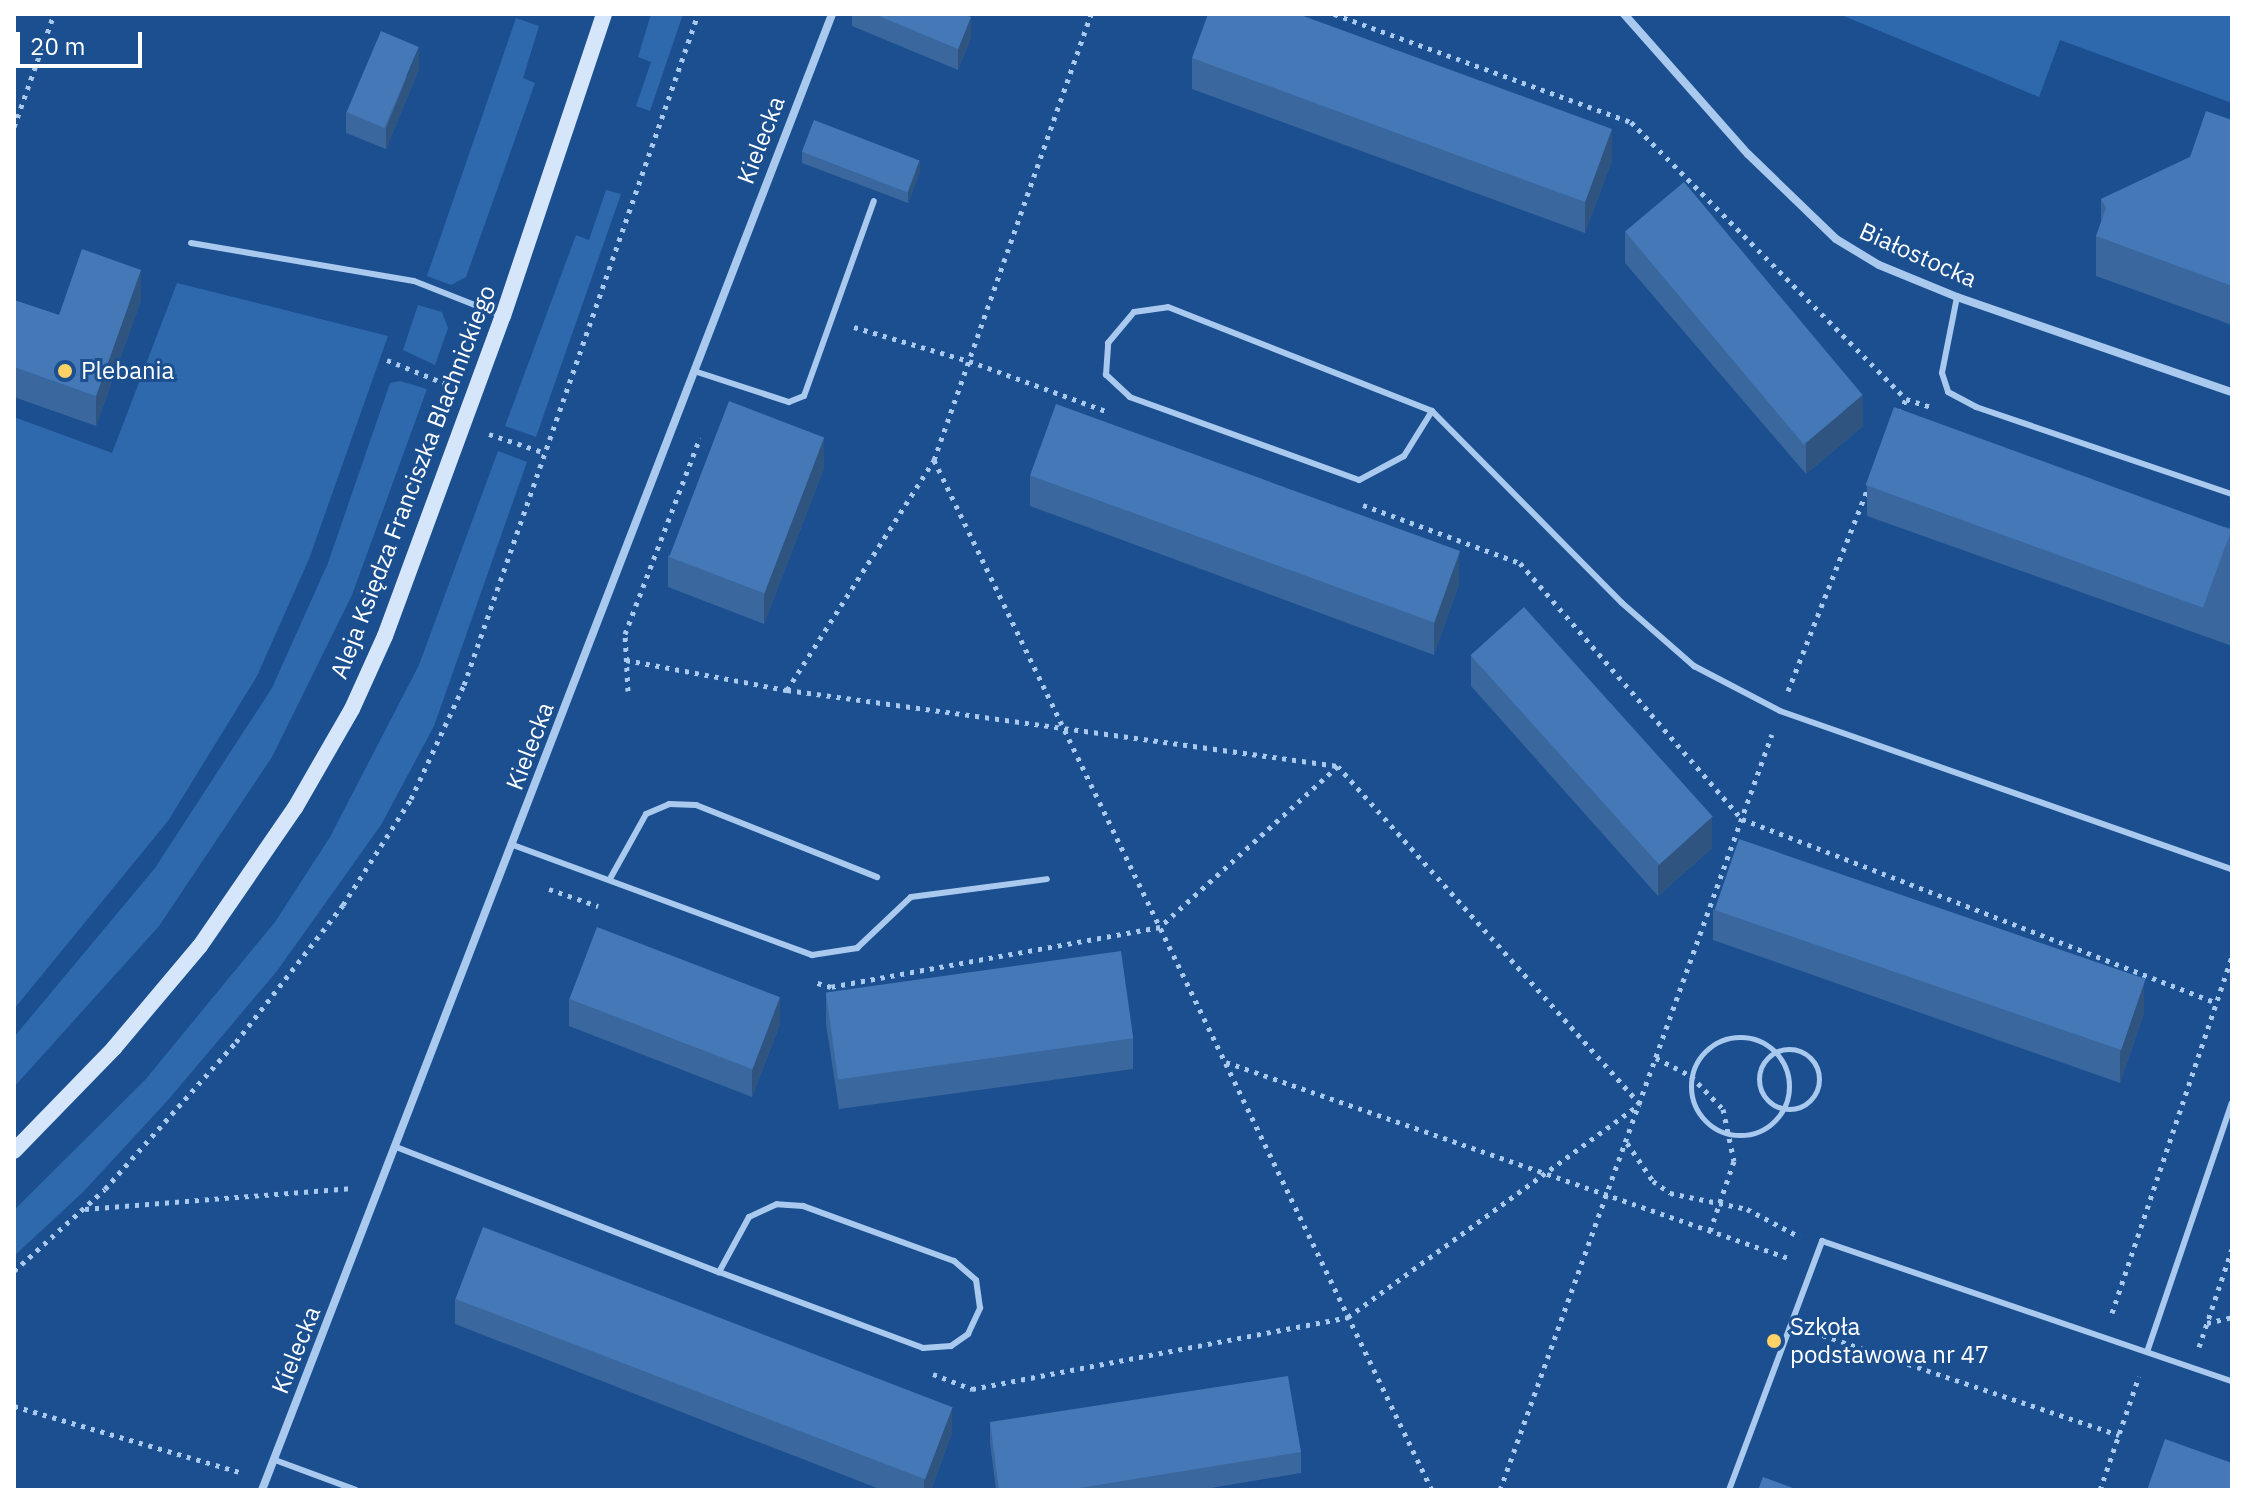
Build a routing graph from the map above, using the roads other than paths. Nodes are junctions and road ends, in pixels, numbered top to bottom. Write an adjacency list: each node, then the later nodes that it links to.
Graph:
1 (604, 14): 7 (street, Aleja Księdza Franciszka Blachnickiego)
2 (832, 14): 8 (street, Kielecka)
3 (1624, 14): 6 (street, Białostocka)
4 (874, 201): 8 (lane)
5 (191, 243): 7 (lane)
6 (1957, 297): 9 (street, Białostocka); 11 (lane)
7 (503, 316): 19 (street, Aleja Księdza Franciszka Blachnickiego)
8 (694, 371): 12 (street, Kielecka)
9 (2232, 392)
10 (1432, 411): 10 (lane); 13 (lane)
11 (2232, 494)
12 (513, 845): 14 (lane); 18 (street, Kielecka)
13 (2232, 869)
14 (611, 877): 15 (lane); 16 (lane)
15 (877, 877)
16 (1047, 879)
17 (2232, 1103): 21 (lane)
18 (396, 1147): 20 (lane); 23 (street, Kielecka)
19 (14, 1151)
20 (719, 1272): 20 (lane)
21 (2147, 1352): 22 (lane); 26 (lane)
22 (2232, 1381)
23 (275, 1460): 24 (street, Kielecka); 25 (lane)
24 (264, 1486)
25 (356, 1490)
26 (1729, 1490)

